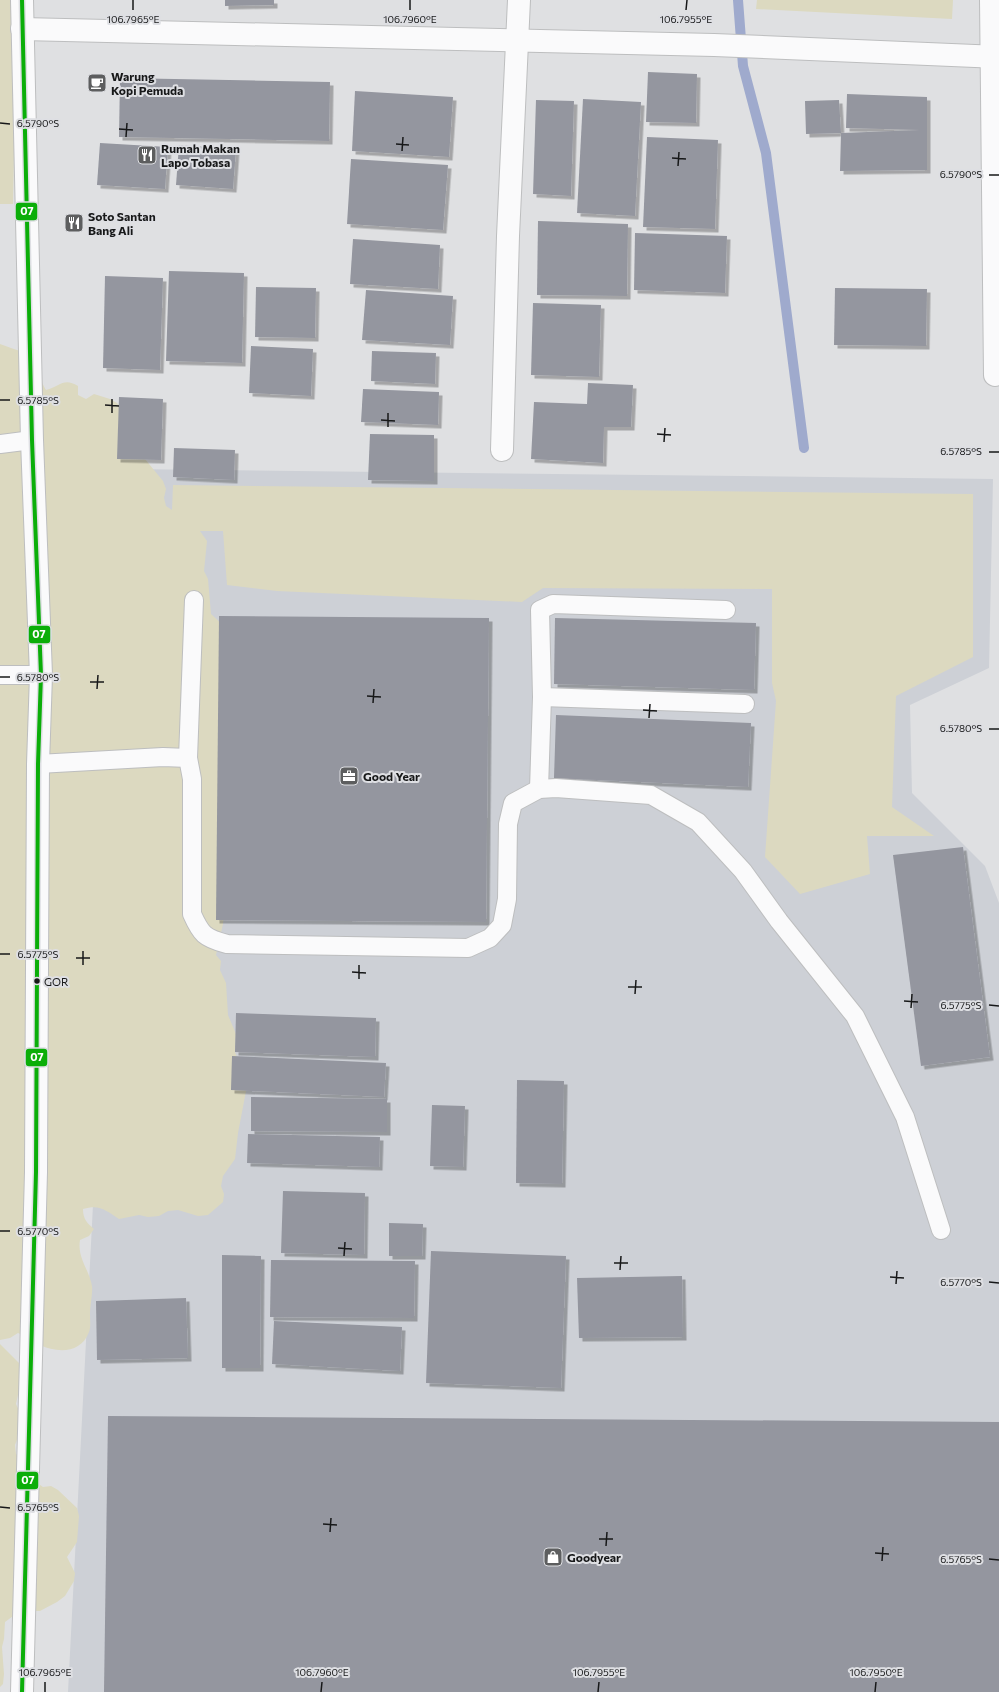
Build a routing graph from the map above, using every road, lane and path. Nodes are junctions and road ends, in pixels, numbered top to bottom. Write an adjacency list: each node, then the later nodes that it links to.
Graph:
1 (22, 0): 4 (street)
2 (519, 0): 5 (street)
3 (991, 0): 6 (street)
4 (22, 29): 5 (street); 8 (street)
5 (518, 41): 6 (street); 10 (street)
6 (995, 57): 7 (street)
7 (995, 375)
8 (32, 440): 9 (lane); 14 (street)
9 (0, 444)
10 (502, 450)
11 (194, 600): 17 (lane)
12 (726, 610): 15 (lane)
13 (0, 675): 14 (lane)
14 (41, 675): 18 (street)
15 (542, 697): 16 (lane); 19 (lane)
16 (745, 704)
17 (188, 758): 18 (lane); 19 (lane)
18 (38, 764): 21 (street)
19 (539, 789): 20 (lane)
20 (941, 1230)
21 (22, 1692)

